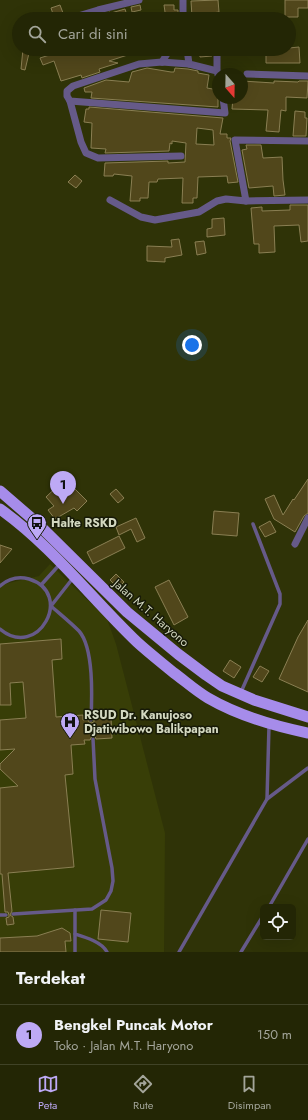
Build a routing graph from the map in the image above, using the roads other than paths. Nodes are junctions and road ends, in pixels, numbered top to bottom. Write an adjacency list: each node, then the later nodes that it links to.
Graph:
1 (139, 0): 3 (street)
2 (183, 0): 4 (street)
3 (91, 12)
4 (183, 12)
5 (166, 56): 8 (street)
6 (188, 56): 9 (street)
7 (217, 56): 10 (street)
8 (162, 62): 9 (street); 14 (street)
9 (189, 64): 11 (street)
10 (217, 68)
11 (212, 71)
12 (248, 74): 13 (street)
13 (308, 76)
14 (70, 101): 15 (street); 17 (street)
15 (224, 104)
16 (308, 141): 20 (street)
17 (181, 156)
18 (110, 200): 20 (street)
19 (308, 200): 20 (street)
20 (246, 201)
21 (0, 491): 27 (highway, Jalan M.T. Haryono)
22 (0, 509): 26 (highway)
23 (308, 518): 25 (street)
24 (253, 524): 33 (lane)
25 (295, 544)
26 (61, 563): 28 (highway); 29 (lane)
27 (82, 566): 28 (lane); 33 (highway, Jalan M.T. Haryono)
28 (74, 576): 31 (lane); 36 (highway)
29 (41, 585): 30 (lane); 31 (lane)
30 (0, 586)
31 (51, 606): 32 (lane); 35 (lane)
32 (0, 629)
33 (240, 694): 34 (highway, Jalan M.T. Haryono)
34 (308, 717)
35 (91, 720)
36 (269, 723): 37 (highway); 40 (lane)
37 (308, 733)
38 (93, 739): 43 (lane)
39 (308, 768): 40 (lane)
40 (267, 799): 51 (lane)
41 (308, 839): 42 (lane)
42 (271, 904)
43 (75, 910): 44 (lane); 48 (lane)
44 (13, 914)
45 (0, 915): 46 (lane)
46 (6, 915)
47 (260, 921): 52 (lane)
48 (75, 934): 49 (lane); 50 (lane)
49 (75, 952)
50 (108, 952)
51 (179, 952)
52 (241, 952)

